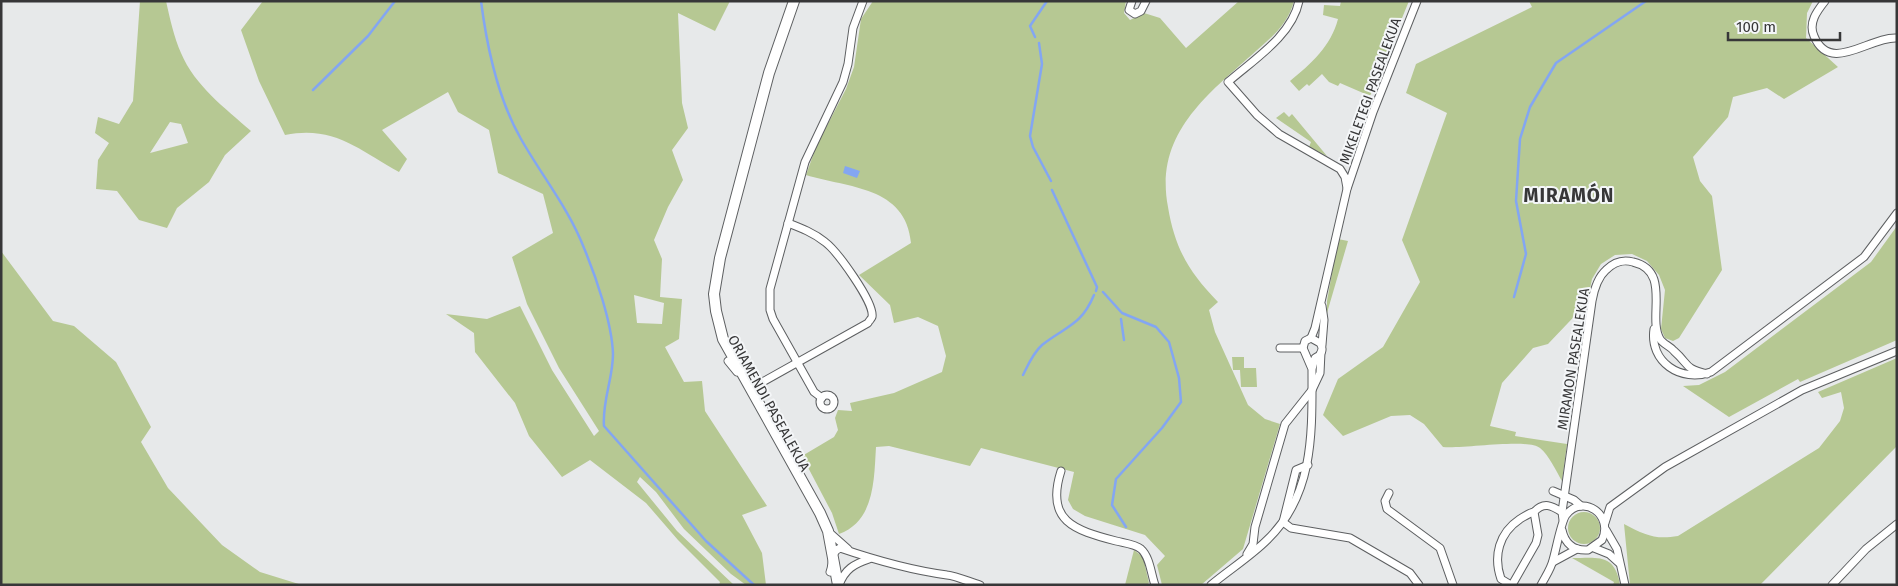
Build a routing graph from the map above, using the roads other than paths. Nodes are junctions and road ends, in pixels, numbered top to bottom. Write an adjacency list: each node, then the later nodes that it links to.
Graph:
1 (794, 1): 8 (street, ORIAMENDI PASEALEKUA)
2 (863, 1): 12 (street)
3 (1132, 1): 4 (street)
4 (1146, 1)
5 (1299, 1): 10 (street, MIKELETEGI PASEALEKUA)
6 (1417, 1): 10 (street, MIKELETEGI PASEALEKUA)
7 (1825, 1): 9 (street)
8 (782, 31): 23 (street, ORIAMENDI PASEALEKUA); 28 (street, ORIAMENDI PASEALEKUA)
9 (1897, 38)
10 (1347, 189): 13 (street, MIKELETEGI PASEALEKUA)
11 (1897, 212): 27 (street)
12 (788, 223): 24 (street); 24 (street)
13 (1322, 301): 15 (street, MIKELETEGI PASEALEKUA); 18 (street, MIKELETEGI PASEALEKUA)
14 (1656, 323): 19 (street, MIRAMON PASEALEKUA); 21 (street, MIRAMON PASEALEKUA); 35 (street, MIRAMON PASEALEKUA)
15 (1311, 338): 17 (street, MIKELETEGI PASEALEKUA); 18 (street)
16 (1280, 348): 17 (street)
17 (1303, 348): 22 (street)
18 (1322, 349): 22 (street, MIKELETEGI PASEALEKUA); 29 (street, MIKELETEGI PASEALEKUA)
19 (1656, 349): 21 (street); 26 (street)
20 (1897, 351): 37 (street)
21 (1676, 352): 25 (street, MIRAMON PASEALEKUA)
22 (1311, 357): 29 (street, MIKELETEGI PASEALEKUA)
23 (728, 361): 28 (street); 31 (street, ORIAMENDI PASEALEKUA)
24 (798, 362): 28 (street); 30 (street)
25 (1683, 362): 26 (street); 27 (street, MIRAMON PASEALEKUA)
26 (1673, 370): 27 (street)
27 (1707, 374)
28 (750, 389): 31 (street); 46 (street, ORIAMENDI PASEALEKUA)
29 (1312, 390): 42 (street, MIKELETEGI PASEALEKUA); 51 (street, MIKELETEGI PASEALEKUA)
30 (822, 398)
31 (754, 408): 55 (street, ORIAMENDI PASEALEKUA)
32 (1061, 471): 56 (street)
33 (1553, 491): 35 (street)
34 (1389, 493): 62 (street)
35 (1565, 497): 36 (street); 40 (street, MIRAMON PASEALEKUA)
36 (1581, 506): 38 (street); 41 (street)
37 (1610, 507): 38 (street); 44 (street)
38 (1594, 509): 44 (street)
39 (1534, 512): 40 (street); 63 (street); 63 (street)
40 (1562, 512): 41 (street, MIRAMON PASEALEKUA)
41 (1563, 520): 45 (street, MIRAMON PASEALEKUA)
42 (1283, 522): 51 (street, MIKELETEGI PASEALEKUA); 61 (street)
43 (1897, 524): 66 (street)
44 (1605, 526): 47 (street); 54 (street)
45 (1562, 530): 48 (street); 53 (street, MIRAMON PASEALEKUA)
46 (828, 531): 49 (street); 50 (street, ORIAMENDI PASEALEKUA)
47 (1594, 548): 48 (street); 54 (street)
48 (1577, 549): 53 (street)
49 (850, 551): 50 (street); 52 (street)
50 (833, 555): 55 (street); 58 (street, ORIAMENDI PASEALEKUA)
51 (1246, 556): 60 (street, MIKELETEGI PASEALEKUA)
52 (869, 559): 58 (street); 59 (street)
53 (1553, 562): 64 (street, MIRAMON PASEALEKUA)
54 (1619, 563): 65 (street)
55 (830, 572): 57 (street, ORIAMENDI PASEALEKUA)
56 (1155, 584)
57 (832, 585)
58 (839, 585)
59 (980, 585)
60 (1211, 585)
61 (1419, 585)
62 (1453, 585)
63 (1511, 585)
64 (1541, 585)
65 (1625, 585)
66 (1832, 585)

